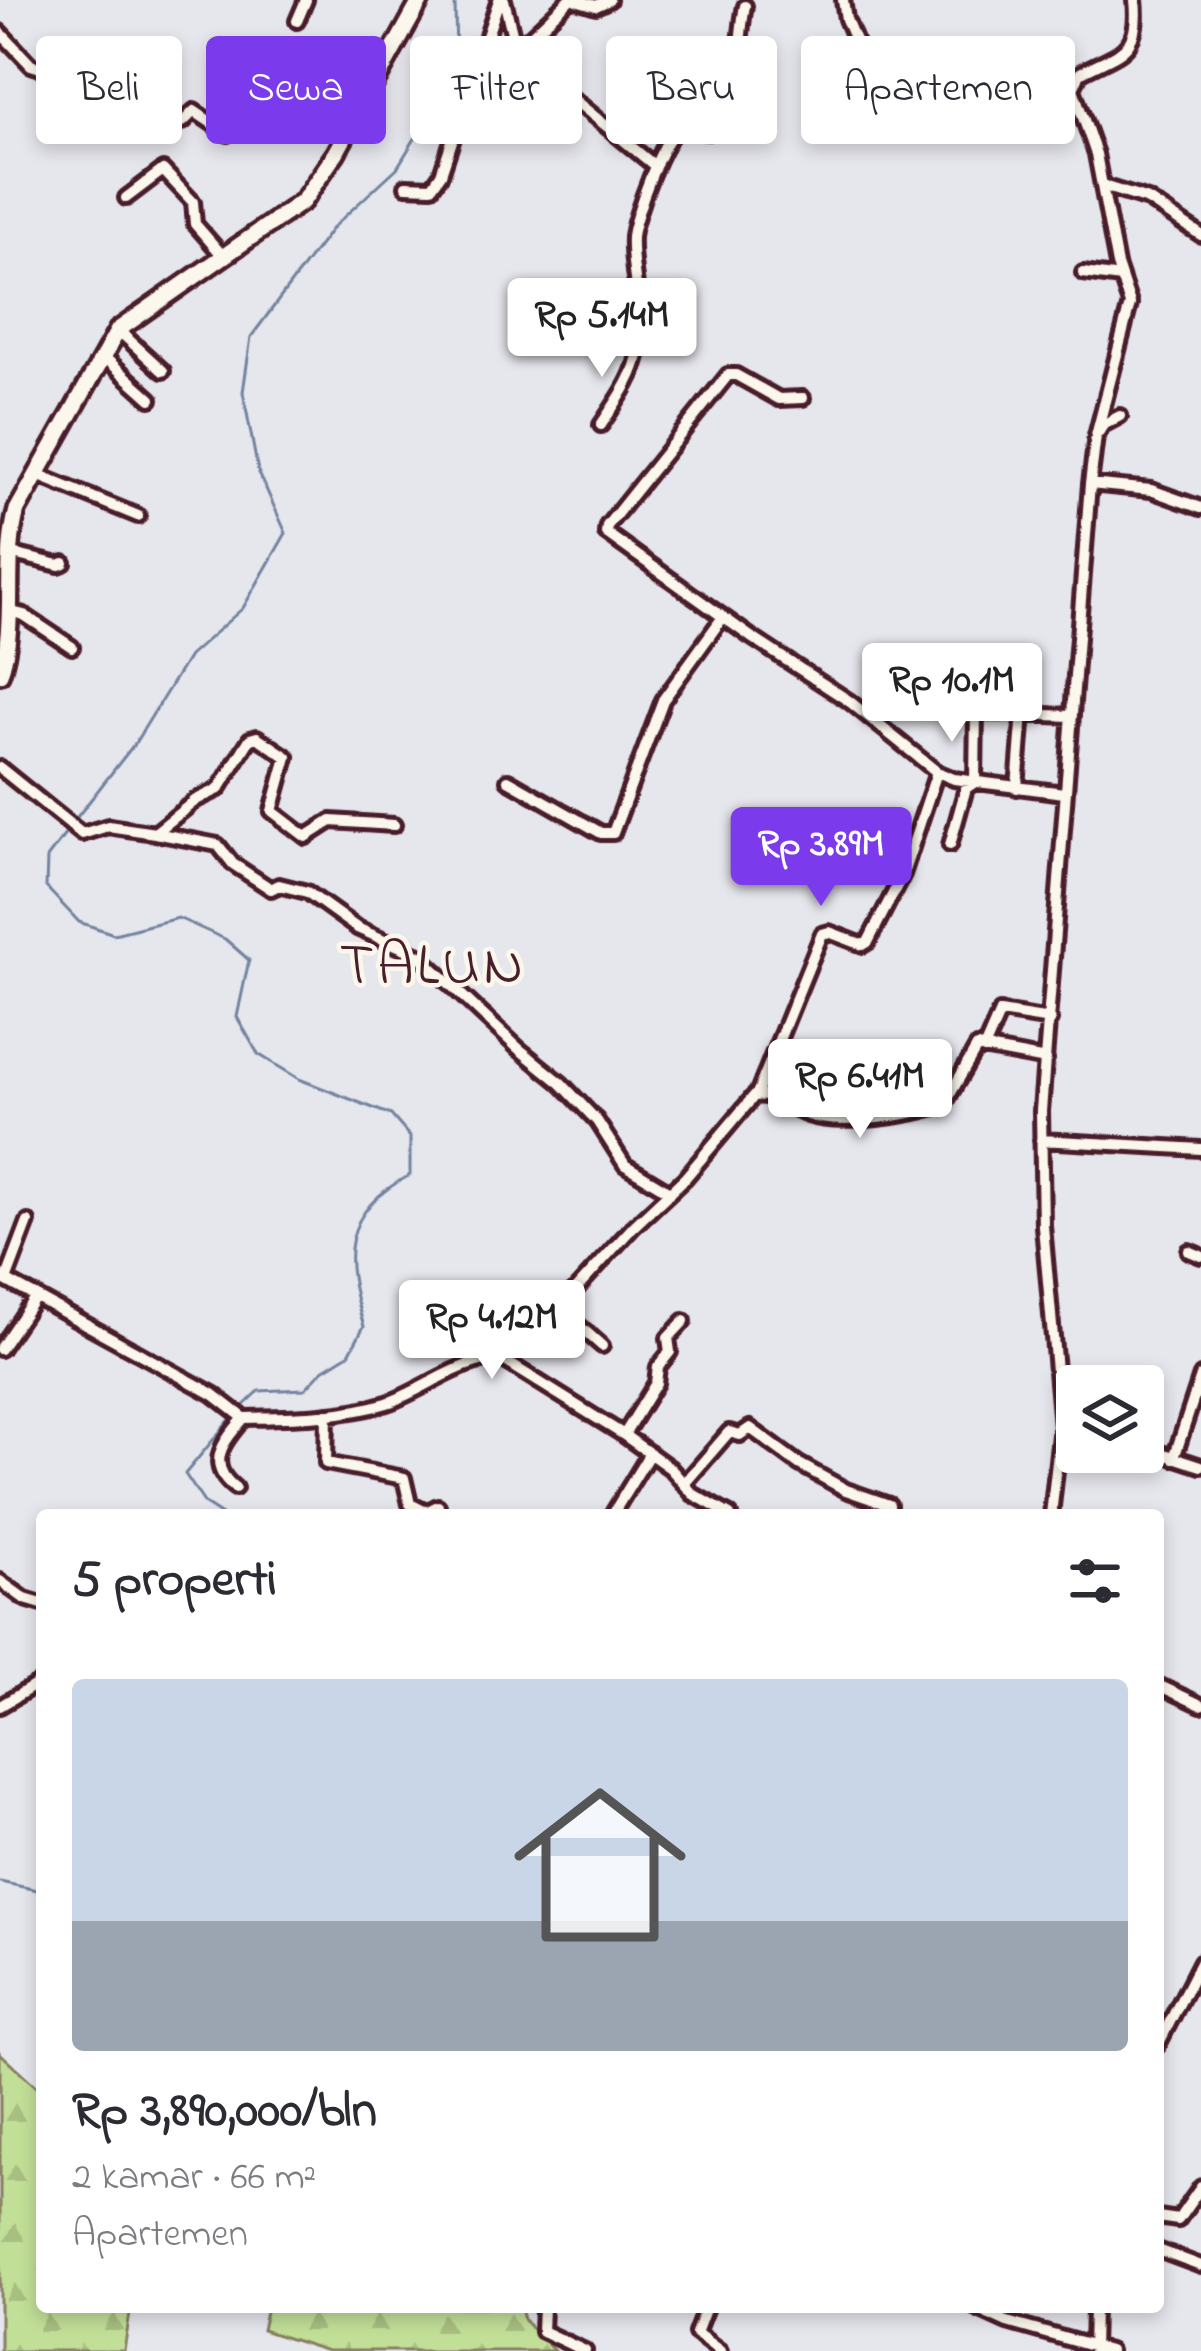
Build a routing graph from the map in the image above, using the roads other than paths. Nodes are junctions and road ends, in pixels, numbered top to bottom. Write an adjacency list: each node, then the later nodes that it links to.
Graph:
1 (306, 0): 9 (street)
2 (421, 0): 14 (main road)
3 (501, 0): 11 (street); 19 (street)
4 (572, 0): 5 (street); 12 (street)
5 (609, 0)
6 (843, 0): 13 (street)
7 (1136, 0): 20 (street)
8 (745, 6): 18 (street)
9 (297, 21)
10 (0, 32): 16 (street)
11 (512, 36)
12 (532, 36)
13 (853, 36)
14 (386, 63)
15 (582, 105): 18 (street)
16 (206, 119)
17 (339, 144): 23 (main road)
18 (655, 166): 32 (street)
19 (406, 186)
20 (1103, 186): 22 (street); 25 (street)
21 (126, 198): 23 (street)
22 (1201, 236)
23 (223, 256): 26 (main road)
24 (1083, 273): 25 (street)
25 (1121, 278): 33 (street)
26 (118, 329): 27 (main road); 28 (street)
27 (103, 356): 30 (street); 34 (main road)
28 (163, 370)
29 (803, 398): 41 (street)
30 (151, 399)
31 (1120, 416): 33 (street)
32 (601, 425)
33 (1096, 436): 35 (street)
34 (35, 473): 37 (street); 38 (main road)
35 (1090, 484): 36 (street); 48 (street)
36 (1201, 508)
37 (138, 516)
38 (6, 545): 39 (street); 40 (main road)
39 (64, 562)
40 (8, 611): 42 (main road); 43 (street)
41 (723, 616): 50 (street); 51 (street)
42 (3, 636): 44 (main road)
43 (72, 646)
44 (0, 674)
45 (928, 710): 46 (street)
46 (976, 710): 47 (street); 52 (street)
47 (1023, 712): 48 (street); 53 (street)
48 (1070, 716): 54 (street)
49 (0, 768): 56 (street)
50 (938, 772): 52 (street); 61 (street)
51 (508, 780)
52 (975, 782): 53 (street); 57 (street)
53 (1017, 788): 54 (street)
54 (1064, 794): 58 (street)
55 (394, 825): 56 (street)
56 (155, 832): 64 (street)
57 (950, 844)
58 (1049, 1020): 59 (street); 60 (street)
59 (984, 1049): 60 (street); 61 (street)
60 (1046, 1060): 62 (street)
61 (757, 1094): 64 (street)
62 (1041, 1140): 63 (street); 74 (street)
63 (1201, 1149)
64 (670, 1192): 68 (street)
65 (28, 1222): 66 (street)
66 (3, 1278): 67 (street)
67 (36, 1296): 71 (street); 77 (street)
68 (559, 1308): 70 (street); 72 (street)
69 (684, 1321): 78 (street)
70 (602, 1346)
71 (0, 1349)
72 (502, 1359): 76 (street); 78 (street)
73 (1201, 1376): 75 (street)
74 (1056, 1384)
75 (1196, 1410): 81 (street)
76 (327, 1414): 77 (street); 87 (street)
77 (242, 1417): 85 (street)
78 (624, 1435): 79 (street)
79 (650, 1453): 84 (street); 89 (street)
80 (1164, 1454): 81 (street)
81 (1174, 1458): 82 (street)
82 (1201, 1466)
83 (1056, 1469): 92 (street)
84 (684, 1484): 90 (street); 91 (street)
85 (235, 1488)
86 (438, 1506): 88 (street)
87 (420, 1509)
88 (432, 1509)
89 (616, 1509)
90 (712, 1509)
91 (889, 1509)
92 (1052, 1509)
93 (0, 1581): 94 (street)
94 (36, 1603)
95 (36, 1685): 98 (street)
96 (1164, 1688): 97 (street)
97 (1201, 1705)
98 (0, 1706)
99 (1201, 1961): 100 (street)
100 (1164, 2032)
101 (1201, 2188): 102 (street)
102 (1164, 2218)
103 (1164, 2252): 104 (street)
104 (1201, 2266)
105 (542, 2313): 110 (street)
106 (704, 2313): 111 (street)
107 (987, 2313): 109 (street)
108 (1092, 2313): 109 (street)
109 (1094, 2349): 112 (street)
110 (585, 2351)
111 (720, 2351)
112 (1109, 2351)

